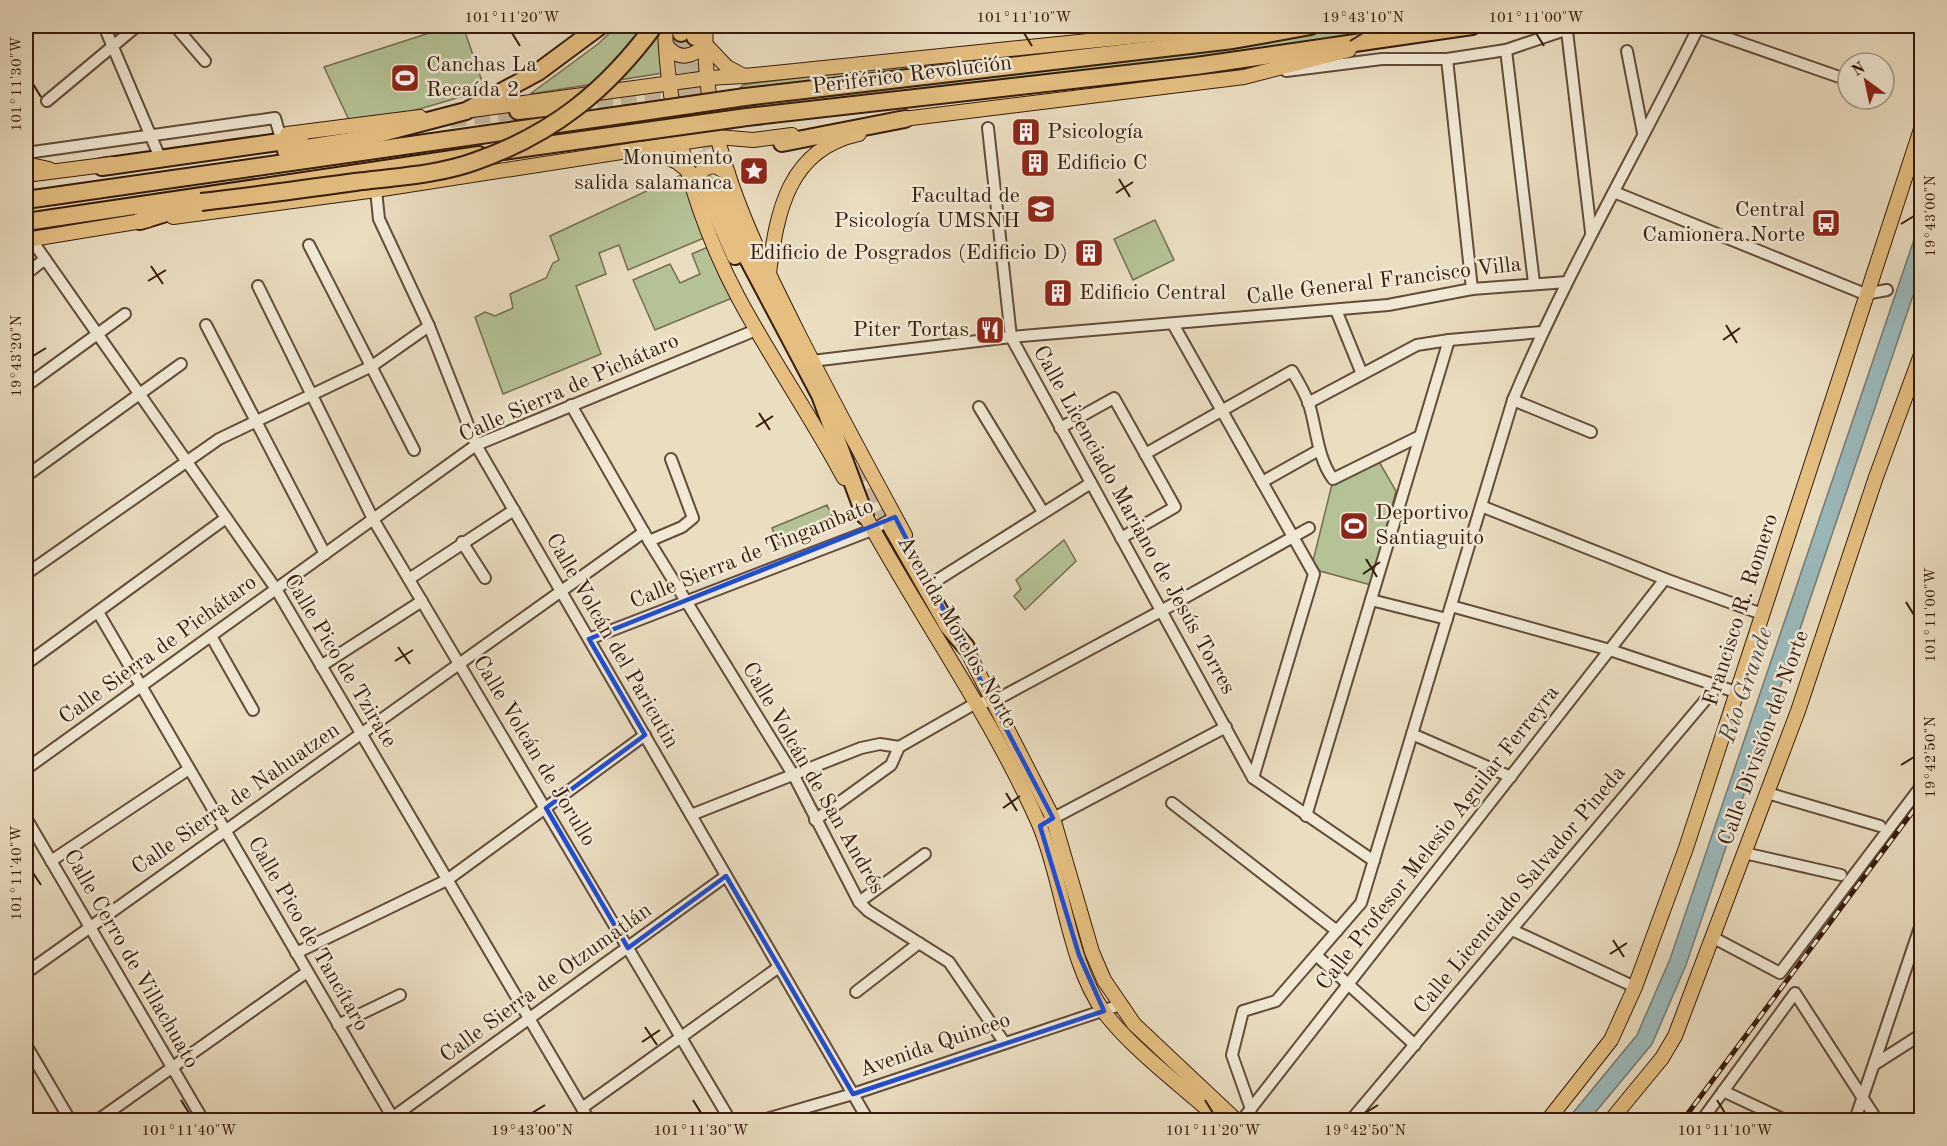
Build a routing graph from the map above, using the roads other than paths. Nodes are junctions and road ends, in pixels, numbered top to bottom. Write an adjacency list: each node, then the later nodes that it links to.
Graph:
1 (31, 26): 13 (street)
2 (104, 26): 16 (street)
3 (137, 26): 16 (street)
4 (175, 26): 21 (street)
5 (600, 26): 29 (highway)
6 (654, 26): 56 (highway, bridge)
7 (665, 26): 17 (main road, Avenida Morelos Norte)
8 (1236, 26): 22 (main road)
9 (1311, 26): 51 (highway, Periférico Revolución, bridge)
10 (1472, 26): 15 (highway, Periférico Revolución)
11 (1696, 27): 23 (street); 35 (street)
12 (1572, 28): 18 (street); 60 (street)
13 (26, 30)
14 (694, 32): 17 (main road); 22 (main road); 25 (main road, Avenida Morelos Norte)
15 (1404, 37): 24 (main road, Periférico Revolución); 57 (highway, Periférico Revolución, bridge)
16 (113, 46): 27 (street); 37 (street)
17 (667, 46): 26 (main road, Avenida Morelos Norte)
18 (1506, 50): 20 (street); 67 (street)
19 (1627, 51): 35 (street)
20 (1447, 59): 24 (street); 69 (street)
21 (205, 61)
22 (744, 76): 25 (main road)
23 (1836, 76)
24 (1244, 77): 31 (main road, Periférico Revolución)
25 (708, 78): 26 (main road); 39 (main road, Avenida Morelos Norte)
26 (670, 83): 29 (main road); 40 (main road, Avenida Morelos Norte)
27 (47, 101)
28 (571, 105): 30 (highway)
29 (466, 111): 38 (main road); 51 (highway)
30 (518, 111)
31 (937, 115): 32 (main road); 65 (main road)
32 (905, 119): 39 (main road); 41 (highway)
33 (1922, 126): 71 (main road, Francisco R. Romero)
34 (988, 128): 80 (street, Calle Licenciado Mariano de Jesús Torres)
35 (1643, 133): 54 (street)
36 (334, 134): 46 (highway)
37 (151, 135): 38 (street); 43 (street); 44 (street)
38 (280, 135): 44 (main road)
39 (718, 136): 40 (main road); 49 (main road, Avenida Morelos Norte)
40 (681, 142): 42 (main road); 48 (main road, Avenida Morelos Norte)
41 (782, 143)
42 (647, 148): 48 (main road); 52 (main road)
43 (26, 153)
44 (158, 153): 46 (main road)
45 (26, 164): 47 (main road)
46 (102, 167): 47 (main road)
47 (60, 171): 50 (main road)
48 (690, 173): 53 (main road, Avenida Morelos Norte)
49 (728, 173): 53 (main road); 65 (main road, Avenida Morelos Norte)
50 (26, 175)
51 (94, 189): 55 (highway)
52 (376, 190): 58 (main road); 76 (street, Calle Volcán del Paricutin)
53 (709, 192): 77 (main road, Avenida Morelos Norte); 87 (highway); 115 (highway)
54 (1614, 192): 60 (street); 71 (street)
55 (26, 200)
56 (201, 202): 57 (highway); 58 (highway)
57 (124, 206): 59 (highway)
58 (140, 221): 61 (main road)
59 (26, 222)
60 (1591, 232): 66 (street)
61 (29, 243): 63 (street, Calle Pico de Tzirate)
62 (309, 245): 85 (street)
63 (45, 259): 64 (street); 79 (street, Calle Pico de Tzirate)
64 (26, 274)
65 (768, 275): 83 (main road, Avenida Morelos Norte)
66 (1567, 282): 67 (street, Calle General Francisco Villa); 78 (street)
67 (1534, 283): 69 (street, Calle General Francisco Villa)
68 (258, 286): 90 (street, Calle Volcán de Jorullo)
69 (1472, 289): 72 (street, Calle General Francisco Villa)
70 (1887, 291): 71 (street)
71 (1865, 294): 135 (main road, Francisco R. Romero)
72 (1336, 310): 74 (street, Calle General Francisco Villa); 86 (street)
73 (125, 314): 79 (street)
74 (1173, 324): 80 (street, Calle General Francisco Villa); 95 (street)
75 (206, 325): 96 (street)
76 (429, 326): 85 (street); 100 (street, Calle Volcán del Paricutin)
77 (756, 330): 93 (street, Calle Sierra de Pichátaro); 115 (main road, Avenida Morelos Norte)
78 (1542, 332): 81 (street); 91 (street)
79 (98, 334): 88 (street); 89 (street, Calle Pico de Tzirate)
80 (1011, 337): 83 (street, Calle General Francisco Villa); 97 (street, Calle Licenciado Mariano de Jesús Torres)
81 (1449, 340): 86 (street); 99 (street)
82 (1922, 352): 161 (main road, Calle División del Norte)
83 (812, 361): 114 (main road, Avenida Morelos Norte)
84 (181, 364): 89 (street)
85 (372, 366): 90 (street); 101 (street)
86 (1362, 374): 92 (street)
87 (802, 377)
88 (26, 386)
89 (140, 394): 105 (street, Calle Pico de Tzirate); 106 (street)
90 (313, 396): 96 (street); 113 (street, Calle Volcán de Jorullo)
91 (1513, 400): 98 (street); 109 (street)
92 (1308, 403): 95 (street); 102 (street)
93 (572, 405): 100 (street, Calle Sierra de Pichátaro); 117 (street, Calle Volcán de San Andrés)
94 (979, 407): 111 (street)
95 (1222, 410): 103 (street); 107 (street)
96 (256, 423): 105 (street); 121 (street)
97 (1060, 428): 103 (street); 108 (street, Calle Licenciado Mariano de Jesús Torres)
98 (1591, 432)
99 (1420, 436): 102 (street); 129 (street)
100 (476, 445): 110 (street, Calle Volcán del Paricutin); 113 (street, Calle Sierra de Pichátaro)
101 (414, 450)
102 (1319, 450): 107 (street)
103 (1145, 454): 119 (street)
104 (671, 459): 117 (street, Calle Sierra de Nahuatzen)
105 (187, 461): 112 (street, Calle Pico de Tzirate); 122 (street)
106 (26, 476)
107 (1262, 482): 118 (street)
108 (1091, 483): 111 (street); 119 (street, Calle Licenciado Mariano de Jesús Torres)
109 (1481, 506): 125 (street); 132 (street)
110 (514, 510): 120 (street); 128 (street, Calle Volcán del Paricutin)
111 (1043, 512): 126 (street)
112 (226, 518): 127 (street, Calle Pico de Tzirate); 134 (street)
113 (373, 519): 121 (street, Calle Sierra de Pichátaro); 124 (street, Calle Volcán de Jorullo)
114 (893, 522): 115 (street, Calle Sierra de Tingambato); 126 (main road, Avenida Morelos Norte); 139 (highway)
115 (869, 523): 131 (street, Calle Sierra de Tingambato); 148 (main road, Avenida Morelos Norte)
116 (1308, 528): 118 (street)
117 (647, 537): 128 (street, Calle Sierra de Nahuatzen); 131 (street, Calle Volcán de San Andrés)
118 (1294, 537): 133 (street); 159 (street)
119 (1121, 538): 133 (street, Calle Licenciado Mariano de Jesús Torres)
120 (462, 542): 123 (street); 124 (street)
121 (325, 554): 127 (street, Calle Sierra de Pichátaro)
122 (26, 574)
123 (485, 578)
124 (409, 579): 130 (street, Calle Volcán de Jorullo)
125 (1665, 579): 135 (street); 140 (street, Calle Profesor Melesio Aguilar Ferreyra)
126 (931, 584): 139 (main road, Avenida Morelos Norte)
127 (276, 589): 137 (street, Calle Sierra de Pichátaro); 143 (street, Calle Pico de Tzirate)
128 (561, 591): 138 (street, Calle Volcán del Paricutin); 142 (street, Calle Sierra de Nahuatzen)
129 (1371, 600): 136 (street); 165 (street)
130 (422, 601): 142 (street, Calle Volcán de Jorullo); 143 (street)
131 (685, 601): 138 (street, Calle Sierra de Tingambato); 157 (street, Calle Volcán de San Andrés)
132 (1451, 606): 136 (street); 140 (street)
133 (1161, 611): 147 (street); 150 (street, Calle Licenciado Mariano de Jesús Torres)
134 (98, 612): 141 (street); 145 (street, Calle Pico de Tancítaro)
135 (1762, 614): 146 (main road, Francisco R. Romero)
136 (1447, 619): 152 (street)
137 (211, 636): 145 (street, Calle Sierra de Pichátaro); 149 (street)
138 (589, 639): 153 (street, Calle Volcán del Paricutin)
139 (966, 646): 147 (main road, Avenida Morelos Norte)
140 (1610, 650): 144 (street); 158 (street, Calle Profesor Melesio Aguilar Ferreyra)
141 (26, 664)
142 (459, 664): 151 (street, Calle Sierra de Nahuatzen); 163 (street, Calle Volcán de Jorullo)
143 (321, 666): 151 (street, Calle Pico de Tzirate)
144 (1718, 685): 146 (street); 182 (street, Calle Licenciado Salvador Pineda)
145 (141, 686): 155 (street, Calle Sierra de Pichátaro); 156 (street, Calle Pico de Tancítaro)
146 (1736, 692): 193 (main road, Francisco R. Romero)
147 (994, 700): 148 (street); 167 (main road, Avenida Morelos Norte)
148 (976, 703): 154 (street); 169 (main road, Avenida Morelos Norte)
149 (252, 710)
150 (1226, 727): 159 (street, Calle Licenciado Mariano de Jesús Torres); 167 (street)
151 (361, 734): 171 (street, Calle Sierra de Nahuatzen); 178 (street, Calle Pico de Tzirate)
152 (1412, 734): 158 (street); 175 (street)
153 (645, 735): 163 (street); 164 (street, Calle Volcán del Paricutin)
154 (899, 747): 157 (street); 168 (street)
155 (26, 769)
156 (189, 769): 171 (street, Calle Pico de Tancítaro); 174 (street)
157 (794, 776): 164 (street); 168 (street, Calle Volcán de San Andrés)
158 (1511, 777): 192 (street, Calle Profesor Melesio Aguilar Ferreyra)
159 (1254, 778): 165 (street, Calle Licenciado Mariano de Jesús Torres)
160 (1922, 785): 184 (street)
161 (1767, 793): 170 (street); 172 (main road, Calle División del Norte)
162 (1172, 803): 183 (street)
163 (546, 808): 178 (street); 186 (street, Calle Volcán de Jorullo)
164 (691, 815): 177 (street, Calle Volcán del Paricutin)
165 (1306, 816): 175 (street, Calle Licenciado Mariano de Jesús Torres)
166 (26, 818): 174 (street, Calle Cerro de Villachuato)
167 (1053, 818): 169 (street); 196 (main road, Avenida Morelos Norte)
168 (815, 820): 179 (street, Calle Volcán de San Andrés)
169 (1039, 825): 197 (main road, Avenida Morelos Norte)
170 (1880, 826)
171 (225, 831): 181 (street, Calle Sierra de Nahuatzen); 187 (street, Calle Pico de Tancítaro)
172 (1744, 853): 176 (street); 184 (main road, Calle División del Norte)
173 (925, 854): 179 (street)
174 (51, 861): 181 (street, Calle Cerro de Villachuato)
175 (1374, 861): 183 (street)
176 (1841, 875)
177 (726, 876): 186 (street, Calle Sierra de Otzumatlán); 189 (street, Calle Volcán del Paricutin)
178 (447, 880): 187 (street); 198 (street, Calle Pico de Tzirate)
179 (859, 902): 185 (street, Calle Volcán de San Andrés)
180 (1922, 921): 205 (street)
181 (90, 927): 191 (street, Calle Sierra de Nahuatzen); 206 (street, Calle Cerro de Villachuato)
182 (1512, 930): 193 (street); 204 (street, Calle Licenciado Salvador Pineda)
183 (1337, 931): 188 (street)
184 (1712, 937): 225 (main road, Calle División del Norte)
185 (918, 943): 194 (street); 202 (street, Calle Volcán de San Andrés)
186 (628, 948): 198 (street, Calle Sierra de Otzumatlán); 201 (street, Calle Volcán de Jorullo)
187 (296, 953): 190 (street, Calle Pico de Tancítaro)
188 (1316, 956): 192 (street); 211 (street)
189 (779, 968): 201 (street); 208 (street, Calle Volcán del Paricutin)
190 (307, 972): 199 (street, Calle Pico de Tancítaro); 206 (street)
191 (26, 973)
192 (1348, 985): 204 (street); 211 (street, Calle Profesor Melesio Aguilar Ferreyra)
193 (1635, 987): 224 (main road, Francisco R. Romero)
194 (855, 993)
195 (400, 995): 199 (street)
196 (1119, 1005): 197 (street, Avenida Quinceo); 221 (main road, Avenida Morelos Norte)
197 (1104, 1011): 202 (street, Avenida Quinceo); 220 (main road, Avenida Morelos Norte)
198 (530, 1020): 210 (street, Calle Pico de Tzirate); 215 (street, Calle Sierra de Otzumatlán)
199 (338, 1025): 215 (street, Calle Pico de Tancítaro)
200 (1922, 1034): 205 (street)
201 (681, 1038): 210 (street); 217 (street, Calle Volcán de Jorullo)
202 (1004, 1042): 208 (street, Avenida Quinceo)
203 (26, 1045): 212 (street)
204 (1415, 1045): 223 (street, Calle Licenciado Salvador Pineda)
205 (1875, 1064): 209 (street)
206 (172, 1068): 213 (street); 214 (street, Calle Cerro de Villachuato)
207 (1723, 1091): 209 (street); 226 (street); 227 (street)
208 (853, 1094): 218 (street, Avenida Quinceo); 219 (street, Calle Volcán del Paricutin)
209 (1863, 1099): 228 (street); 229 (street)
210 (582, 1108): 216 (street, Calle Pico de Tzirate)
211 (1251, 1109): 222 (street, Calle Profesor Melesio Aguilar Ferreyra)
212 (70, 1120)
213 (98, 1120)
214 (203, 1120)
215 (392, 1120)
216 (589, 1120)
217 (730, 1120)
218 (763, 1120)
219 (868, 1120)
220 (1220, 1120)
221 (1236, 1120)
222 (1242, 1120)
223 (1351, 1120)
224 (1548, 1120)
225 (1611, 1120)
226 (1702, 1120)
227 (1785, 1120)
228 (1855, 1120)
229 (1877, 1120)

